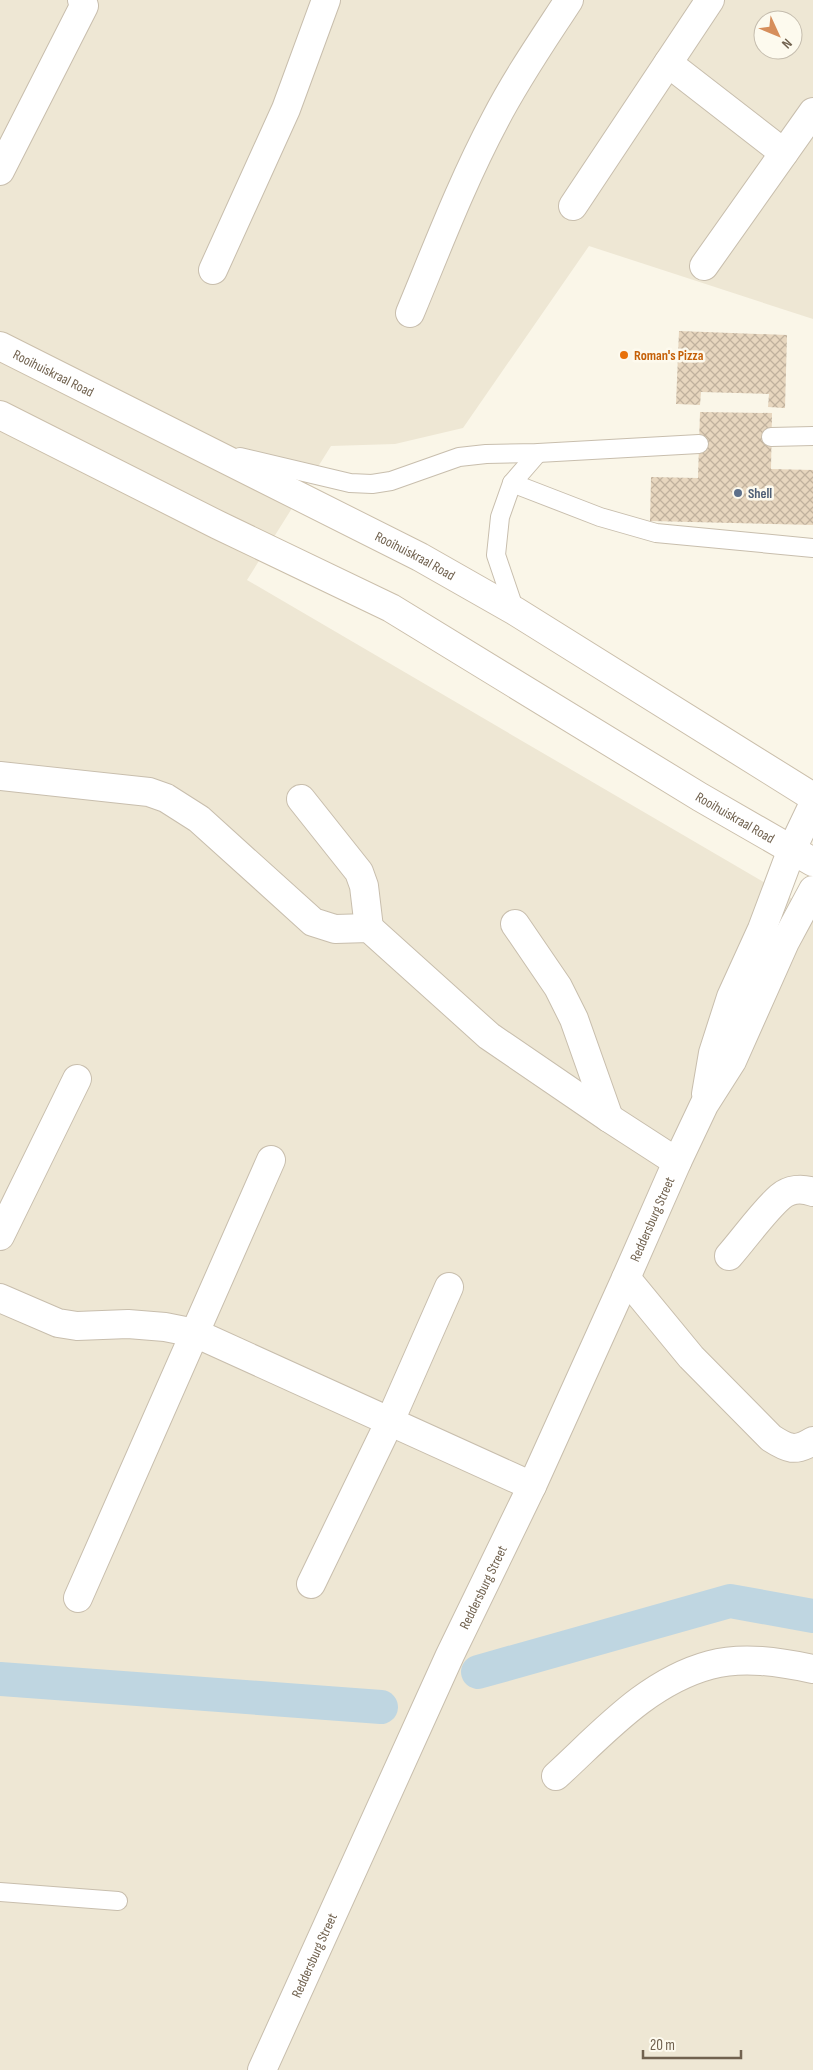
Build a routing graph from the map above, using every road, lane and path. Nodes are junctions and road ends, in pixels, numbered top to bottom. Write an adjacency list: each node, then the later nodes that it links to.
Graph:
1 (82, 0): 8 (street)
2 (326, 0): 11 (street)
3 (569, 0): 12 (street)
4 (710, 0): 5 (street)
5 (668, 63): 7 (street); 9 (street)
6 (813, 112): 7 (street)
7 (784, 153): 10 (street)
8 (0, 171)
9 (573, 206)
10 (704, 266)
11 (213, 270)
12 (410, 313)
13 (0, 346): 18 (street, Rooihuiskraal Road)
14 (0, 415): 27 (street, Rooihuiskraal Road)
15 (813, 436): 16 (lane)
16 (771, 437)
17 (699, 444): 19 (lane)
18 (203, 448): 19 (lane); 22 (street, Rooihuiskraal Road)
19 (538, 453): 20 (lane)
20 (512, 483): 21 (lane); 22 (lane)
21 (813, 548)
22 (515, 611): 24 (street, Rooihuiskraal Road)
23 (0, 776): 30 (street)
24 (813, 797)
25 (301, 799): 30 (street)
26 (813, 805): 27 (street, Reddersburg Street)
27 (803, 856): 32 (street, Reddersburg Street)
28 (813, 890): 32 (street, Reddersburg Street)
29 (515, 924): 33 (street)
30 (369, 928): 33 (street)
31 (77, 1079): 37 (street)
32 (704, 1105): 35 (street, Reddersburg Street)
33 (609, 1118): 35 (street)
34 (271, 1160): 42 (street)
35 (677, 1162): 39 (street, Reddersburg Street)
36 (813, 1192): 38 (street)
37 (0, 1236)
38 (729, 1256)
39 (626, 1278): 44 (street); 45 (street, Reddersburg Street)
40 (449, 1287): 43 (street)
41 (0, 1298): 42 (street)
42 (195, 1333): 43 (street); 47 (street)
43 (390, 1421): 45 (street); 46 (street)
44 (813, 1441)
45 (532, 1486): 52 (street, Reddersburg Street)
46 (311, 1584)
47 (78, 1598)
48 (813, 1668): 49 (street)
49 (556, 1776)
50 (0, 1892): 51 (lane)
51 (118, 1901)
52 (262, 2070)

